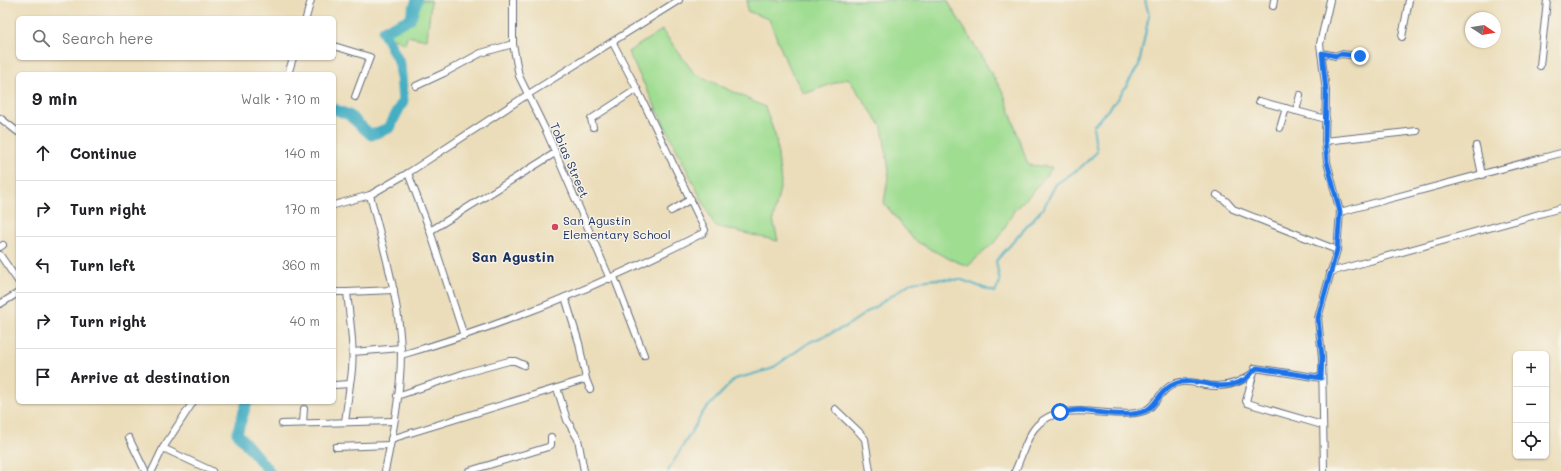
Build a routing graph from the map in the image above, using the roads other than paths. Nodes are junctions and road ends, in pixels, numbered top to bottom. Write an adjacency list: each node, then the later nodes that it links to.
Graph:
1 (311, 0): 7 (street)
2 (513, 0): 10 (street, Tobias Street)
3 (679, 0): 9 (street)
4 (1330, 0): 12 (street)
5 (1409, 0): 8 (street)
6 (1547, 0): 15 (street)
7 (307, 16)
8 (1402, 37)
9 (613, 43): 18 (street); 19 (street)
10 (513, 44): 17 (street); 19 (street, Tobias Street)
11 (336, 47): 21 (street)
12 (1322, 53): 13 (street); 26 (street)
13 (1360, 56)
14 (292, 60): 16 (street)
15 (1540, 66)
16 (289, 72)
17 (416, 86)
18 (637, 89): 27 (street); 39 (street)
19 (527, 95): 33 (street, Tobias Street); 35 (street)
20 (1300, 95): 24 (street)
21 (355, 97)
22 (1259, 101): 23 (street)
23 (1286, 108): 24 (street); 28 (street)
24 (1296, 111): 26 (street)
25 (0, 118): 29 (street)
26 (1326, 119): 31 (street)
27 (594, 127)
28 (1280, 128)
29 (16, 130)
30 (1417, 131): 31 (street)
31 (1325, 141): 43 (street)
32 (1476, 146): 36 (street)
33 (555, 153): 44 (street); 49 (street, Tobias Street)
34 (1561, 153): 36 (street)
35 (408, 173): 37 (street); 44 (street)
36 (1482, 175): 43 (street)
37 (370, 195): 40 (street); 50 (street)
38 (1216, 195): 45 (street)
39 (691, 199): 42 (street); 49 (street)
40 (336, 204)
41 (1561, 208): 47 (street)
42 (671, 211)
43 (1340, 212): 45 (street)
44 (430, 231): 56 (street)
45 (1337, 250): 47 (street)
46 (0, 256): 48 (street)
47 (1330, 272): 62 (street)
48 (16, 278)
49 (612, 278): 54 (street); 59 (street, Tobias Street)
50 (394, 290): 52 (street); 57 (street)
51 (336, 292): 52 (street)
52 (347, 292): 58 (street)
53 (16, 294): 55 (street)
54 (565, 298): 56 (street); 63 (street)
55 (0, 304)
56 (464, 336): 57 (street)
57 (401, 351): 58 (street); 68 (street)
58 (353, 352): 65 (street)
59 (644, 355)
60 (524, 365): 68 (street)
61 (1254, 372): 62 (street); 76 (street); 89 (street)
62 (1321, 378): 76 (street)
63 (586, 379): 66 (street); 67 (street)
64 (336, 384): 65 (street)
65 (350, 384): 73 (street)
66 (557, 388): 79 (street); 87 (street)
67 (590, 389)
68 (398, 396): 72 (street)
69 (192, 404): 81 (street)
70 (304, 409): 74 (street)
71 (835, 409): 88 (street)
72 (394, 421): 73 (street); 79 (street)
73 (345, 422): 74 (street)
74 (303, 423): 75 (street)
75 (282, 424)
76 (1322, 425): 90 (street)
77 (551, 437): 86 (street)
78 (129, 438): 82 (street)
79 (391, 442): 80 (street); 85 (street)
80 (336, 447)
81 (163, 448): 83 (street); 84 (street)
82 (145, 471)
83 (152, 471)
84 (210, 471)
85 (385, 471)
86 (469, 471)
87 (584, 471)
88 (870, 471)
89 (1015, 471)
90 (1324, 471)

